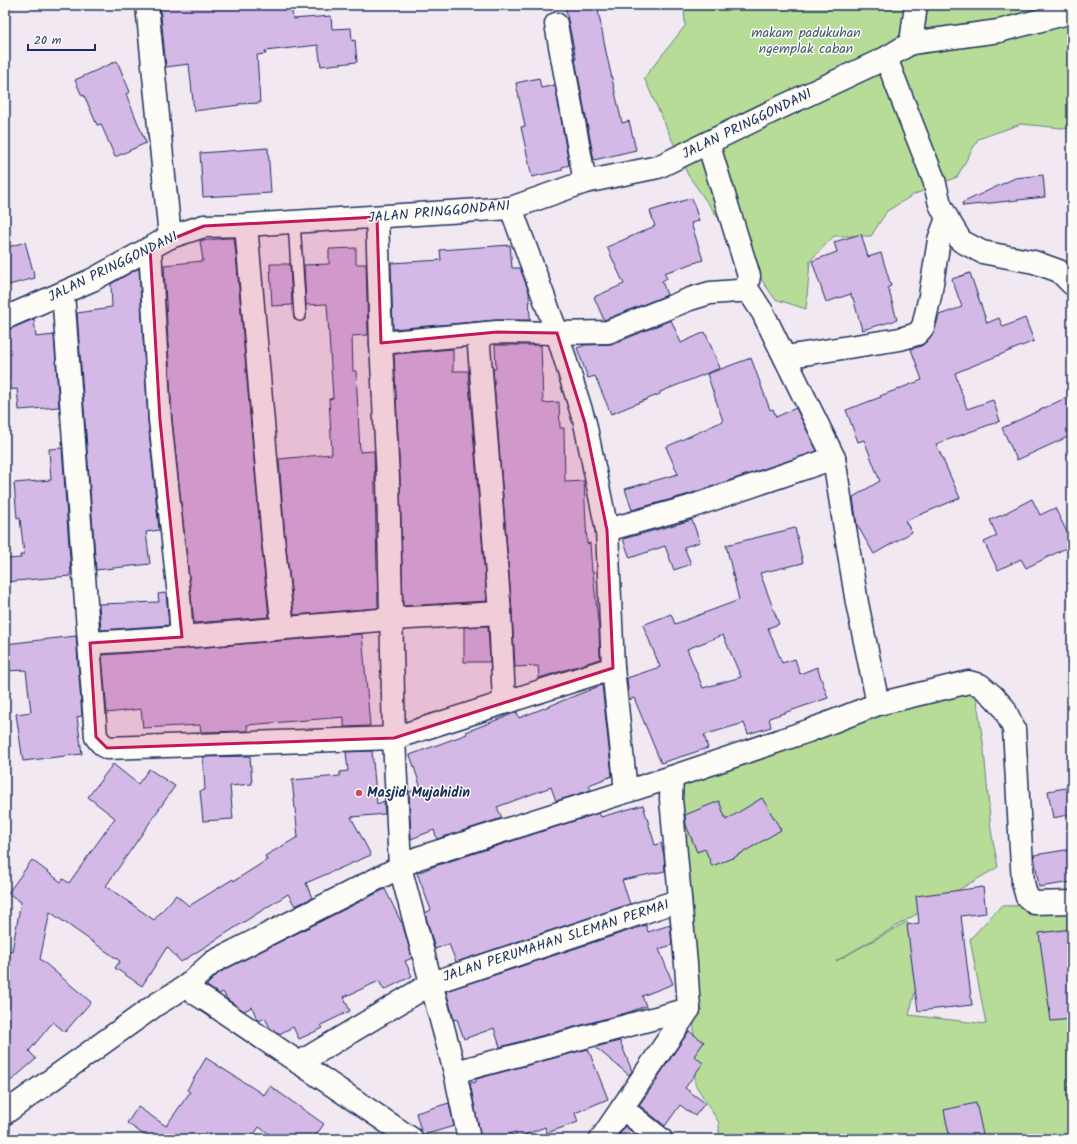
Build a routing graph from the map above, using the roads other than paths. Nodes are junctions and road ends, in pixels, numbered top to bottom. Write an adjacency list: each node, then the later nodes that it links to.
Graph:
1 (147, 5): 14 (street)
2 (916, 5): 5 (street)
3 (1072, 12): 5 (street, JALAN PRINGGONDANI)
4 (556, 24): 8 (street)
5 (911, 43): 6 (street, JALAN PRINGGONDANI)
6 (886, 58): 7 (street, JALAN PRINGGONDANI); 11 (street)
7 (708, 143): 8 (street, JALAN PRINGGONDANI); 17 (street)
8 (585, 182): 9 (street, JALAN PRINGGONDANI)
9 (511, 208): 10 (street, JALAN PRINGGONDANI); 21 (street)
10 (377, 217): 12 (street, JALAN PRINGGONDANI); 23 (street, JALAN PERUMAHAN SLEMAN PERMAI)
11 (947, 218): 16 (street); 24 (street)
12 (294, 222): 13 (street, JALAN PRINGGONDANI); 19 (lane)
13 (246, 225): 14 (street, JALAN PRINGGONDANI); 29 (street)
14 (170, 237): 15 (street, JALAN PRINGGONDANI)
15 (150, 248): 18 (street, JALAN PRINGGONDANI); 30 (street)
16 (1072, 284)
17 (746, 291): 21 (street); 24 (street)
18 (63, 293): 20 (street, JALAN PRINGGONDANI); 31 (street)
19 (300, 315)
20 (5, 318)
21 (557, 333): 22 (street); 26 (street)
22 (478, 334): 23 (street); 27 (street)
23 (381, 343): 28 (street, JALAN PERUMAHAN SLEMAN PERMAI)
24 (785, 357): 25 (street)
25 (834, 458): 26 (street); 34 (street)
26 (607, 530): 32 (street)
27 (500, 613): 28 (street); 33 (street)
28 (391, 619): 29 (street); 35 (street, JALAN PERUMAHAN SLEMAN PERMAI)
29 (283, 628): 30 (street)
30 (182, 637): 31 (street)
31 (90, 643): 35 (street)
32 (613, 668): 33 (street); 37 (street)
33 (504, 702): 35 (street)
34 (878, 704): 36 (street); 40 (street)
35 (394, 738): 38 (street, JALAN PERUMAHAN SLEMAN PERMAI)
36 (672, 777): 37 (street); 39 (street, JALAN PERUMAHAN SLEMAN PERMAI)
37 (626, 791): 38 (street)
38 (400, 867): 41 (street, JALAN PERUMAHAN SLEMAN PERMAI); 42 (street)
39 (680, 900): 41 (street, JALAN PERUMAHAN SLEMAN PERMAI); 43 (street, JALAN PERUMAHAN SLEMAN PERMAI)
40 (1072, 902)
41 (432, 983): 44 (street, JALAN PERUMAHAN SLEMAN PERMAI); 45 (street, JALAN PERUMAHAN SLEMAN PERMAI)
42 (185, 987): 44 (street); 47 (street)
43 (689, 1009): 45 (street); 46 (street)
44 (299, 1063): 48 (street)
45 (455, 1072): 49 (street, JALAN PERUMAHAN SLEMAN PERMAI)
46 (622, 1108): 50 (street); 51 (street)
47 (5, 1113)
48 (412, 1139)
49 (470, 1139)
50 (601, 1139)
51 (661, 1139)

